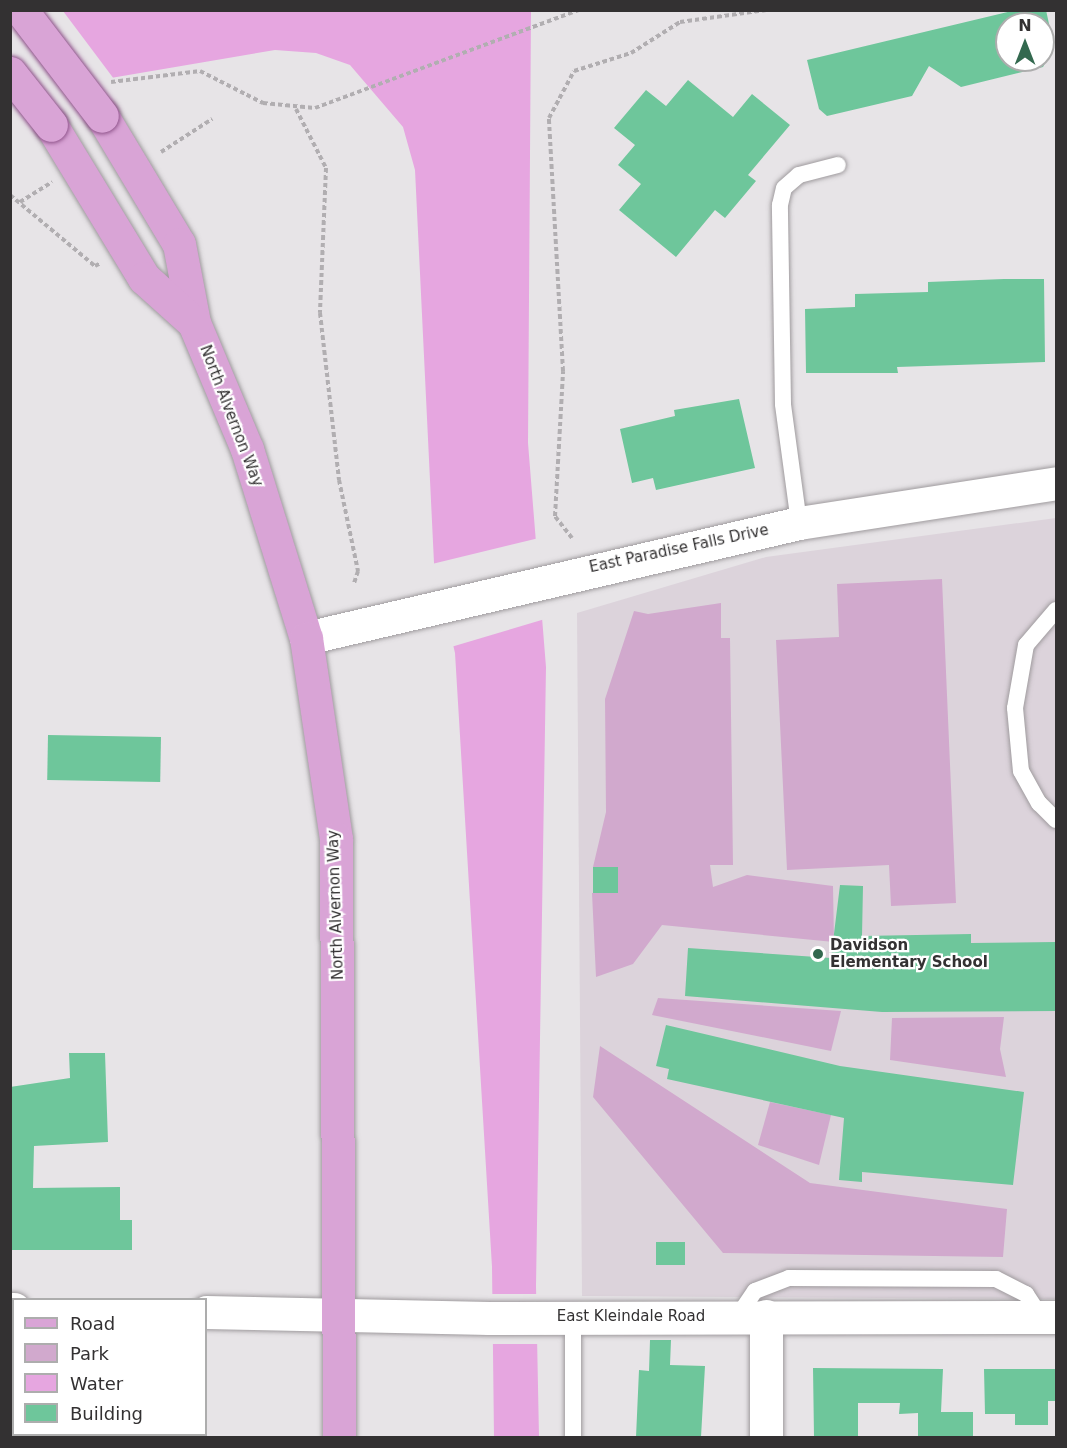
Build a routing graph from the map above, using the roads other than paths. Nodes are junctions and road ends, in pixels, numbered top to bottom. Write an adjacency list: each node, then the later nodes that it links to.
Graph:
1 (21, 10): 4 (main road, North Alvernon Way, bridge)
2 (10, 73): 4 (main road, North Alvernon Way, bridge)
3 (838, 165): 6 (lane)
4 (194, 323): 8 (main road, North Alvernon Way)
5 (1056, 483): 6 (street, East Paradise Falls Drive)
6 (799, 523): 8 (street, East Paradise Falls Drive)
7 (1056, 610): 9 (lane)
8 (306, 638): 11 (main road, North Alvernon Way)
9 (1056, 820)
10 (207, 1312): 11 (street, East Kleindale Road)
11 (341, 1314): 13 (street, East Kleindale Road); 15 (main road, North Alvernon Way)
12 (752, 1316): 13 (street, East Kleindale Road); 14 (street, East Kleindale Road); 17 (street)
13 (573, 1317): 16 (lane)
14 (1049, 1317)
15 (339, 1437)
16 (573, 1437)
17 (766, 1437)

